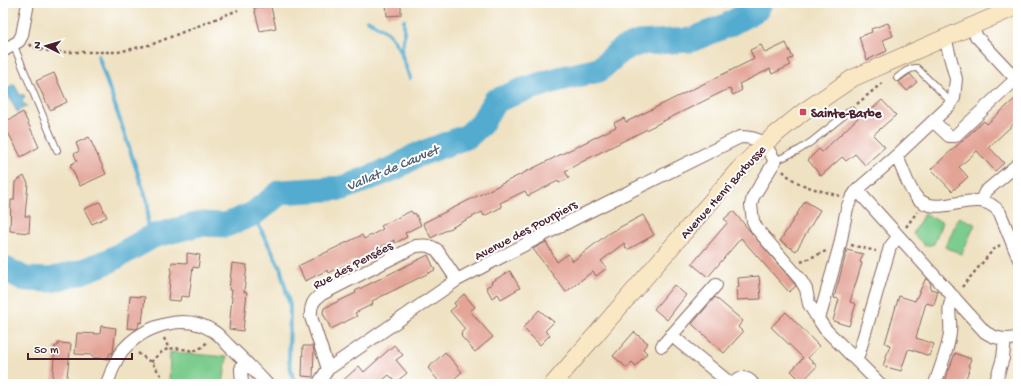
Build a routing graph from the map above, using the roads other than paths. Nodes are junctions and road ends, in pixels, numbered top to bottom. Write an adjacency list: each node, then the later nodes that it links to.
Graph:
1 (28, 3): 8 (street)
2 (245, 3): 4 (lane)
3 (262, 3): 4 (lane)
4 (254, 4)
5 (1018, 6): 6 (main road, Avenue Henri Barbusse)
6 (973, 26): 7 (main road, Avenue Henri Barbusse); 10 (street)
7 (945, 38): 11 (street); 14 (main road, Avenue Henri Barbusse)
8 (8, 48): 15 (lane)
9 (897, 78): 11 (lane)
10 (1017, 80): 13 (street)
11 (951, 102): 13 (street)
12 (851, 110): 17 (lane)
13 (933, 121): 16 (street)
14 (764, 144): 17 (street); 24 (street, Avenue des Pourpiers); 39 (main road, Avenue Henri Barbusse)
15 (57, 150)
16 (896, 156): 19 (street); 20 (street)
17 (775, 161): 27 (street)
18 (1018, 164): 20 (street)
19 (854, 194): 21 (street); 27 (street)
20 (981, 201): 22 (street)
21 (898, 237): 26 (street); 32 (street)
22 (1014, 237): 23 (street)
23 (1018, 257)
24 (457, 280): 34 (street, Avenue des Pourpiers); 34 (street, Rue des Pensées)
25 (716, 285): 28 (street)
26 (954, 297): 30 (street); 43 (street)
27 (816, 318): 32 (street)
28 (671, 335): 31 (street); 40 (street)
29 (1018, 338): 30 (street)
30 (1005, 339): 44 (street)
31 (662, 346)
32 (856, 359): 42 (street)
33 (244, 361): 35 (street); 36 (street); 37 (street)
34 (328, 370): 38 (street, Avenue des Pourpiers)
35 (107, 384)
36 (242, 384)
37 (267, 384)
38 (318, 384)
39 (553, 384)
40 (731, 384): 41 (street)
41 (753, 384)
42 (880, 384)
43 (935, 384)
44 (995, 384)

